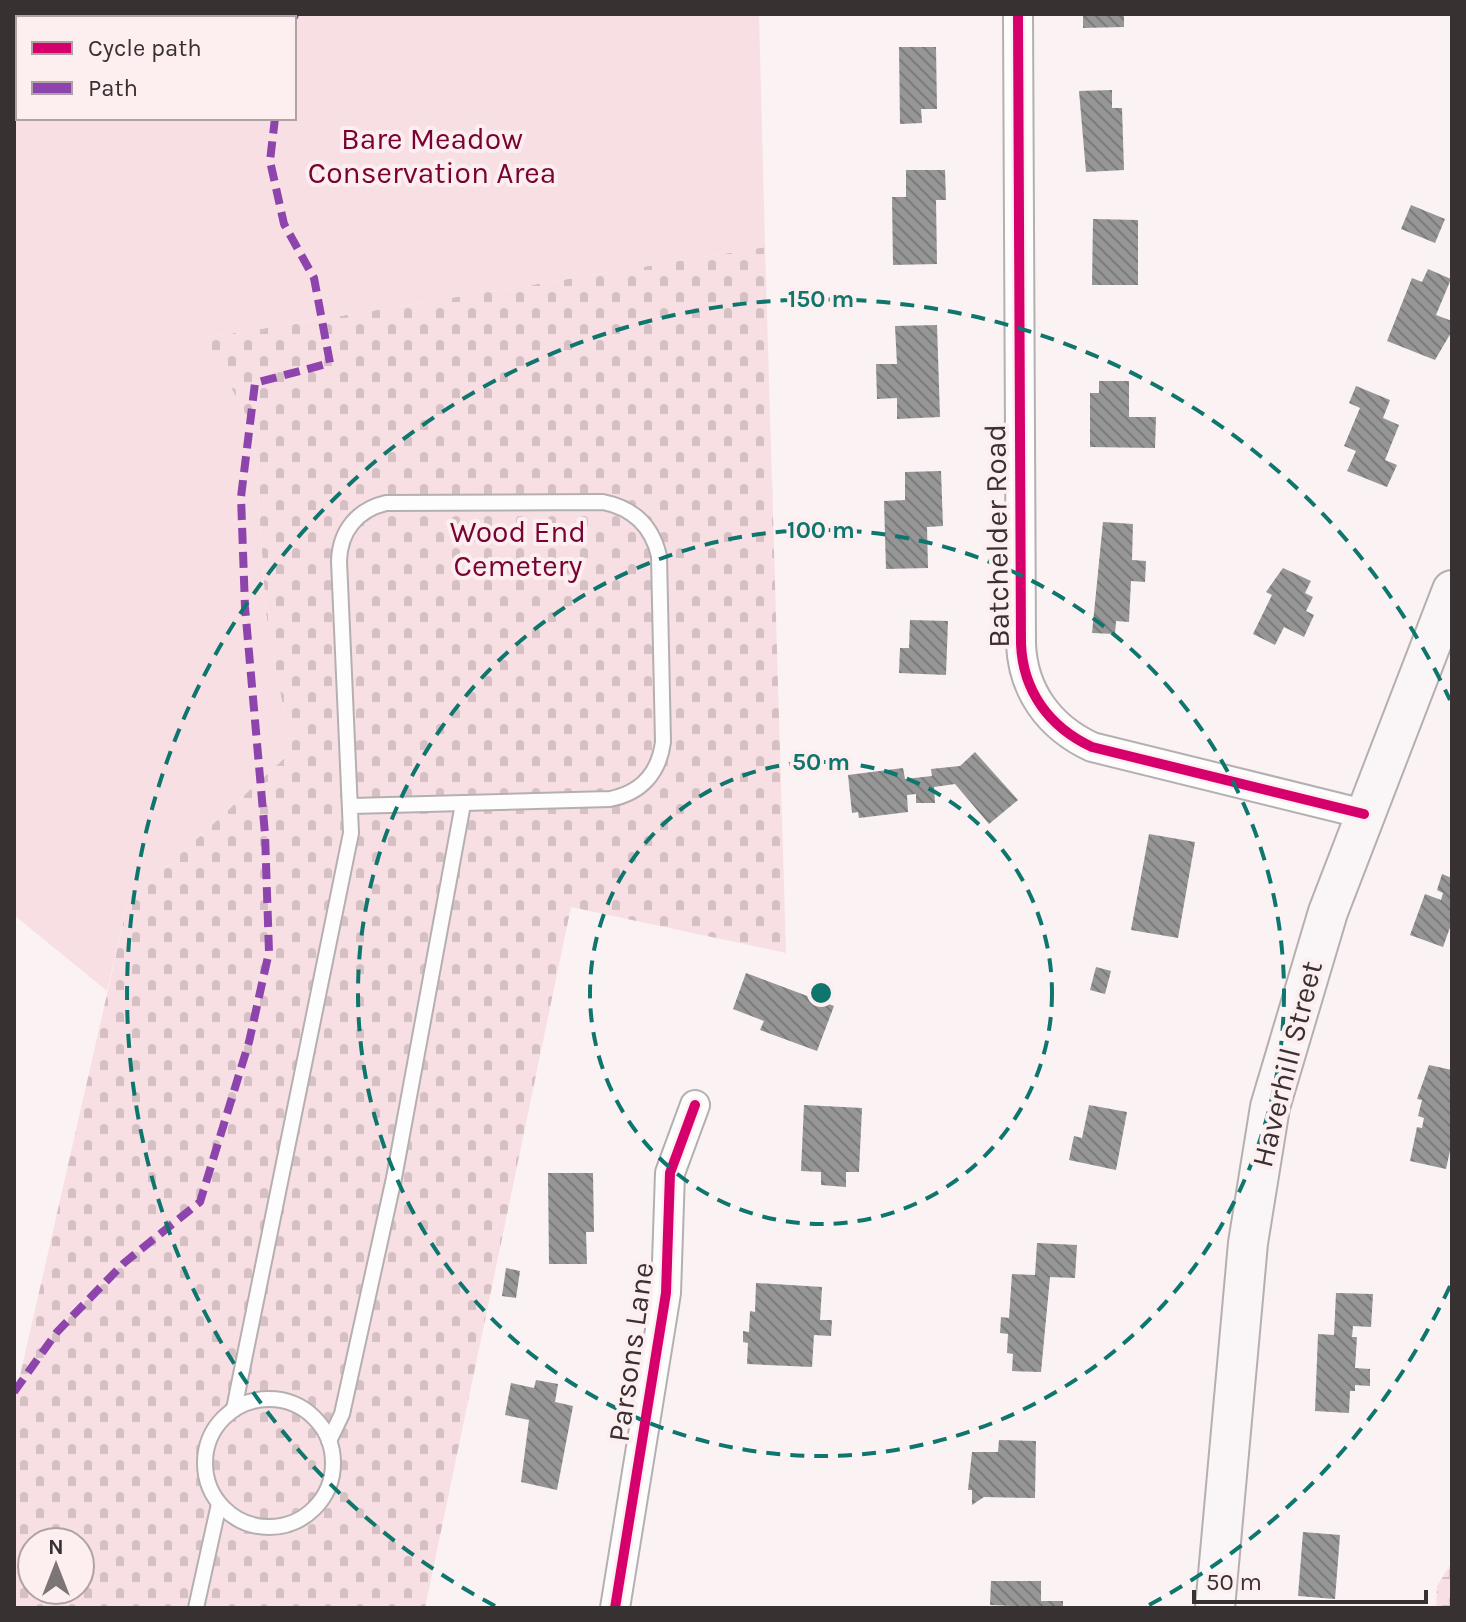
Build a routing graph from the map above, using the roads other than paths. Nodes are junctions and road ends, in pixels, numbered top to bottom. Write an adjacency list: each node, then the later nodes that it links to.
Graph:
1 (1018, 14): 5 (street, Batchelder Road)
2 (1452, 590): 5 (main road, Haverhill Street)
3 (463, 804): 4 (lane); 4 (lane); 8 (lane)
4 (352, 806): 7 (lane)
5 (1364, 814): 12 (main road, Haverhill Street)
6 (695, 1105): 11 (street, Parsons Lane)
7 (234, 1409): 8 (lane); 9 (lane)
8 (329, 1441): 9 (lane)
9 (219, 1504): 10 (lane)
10 (196, 1608)
11 (615, 1608)
12 (1215, 1608)

